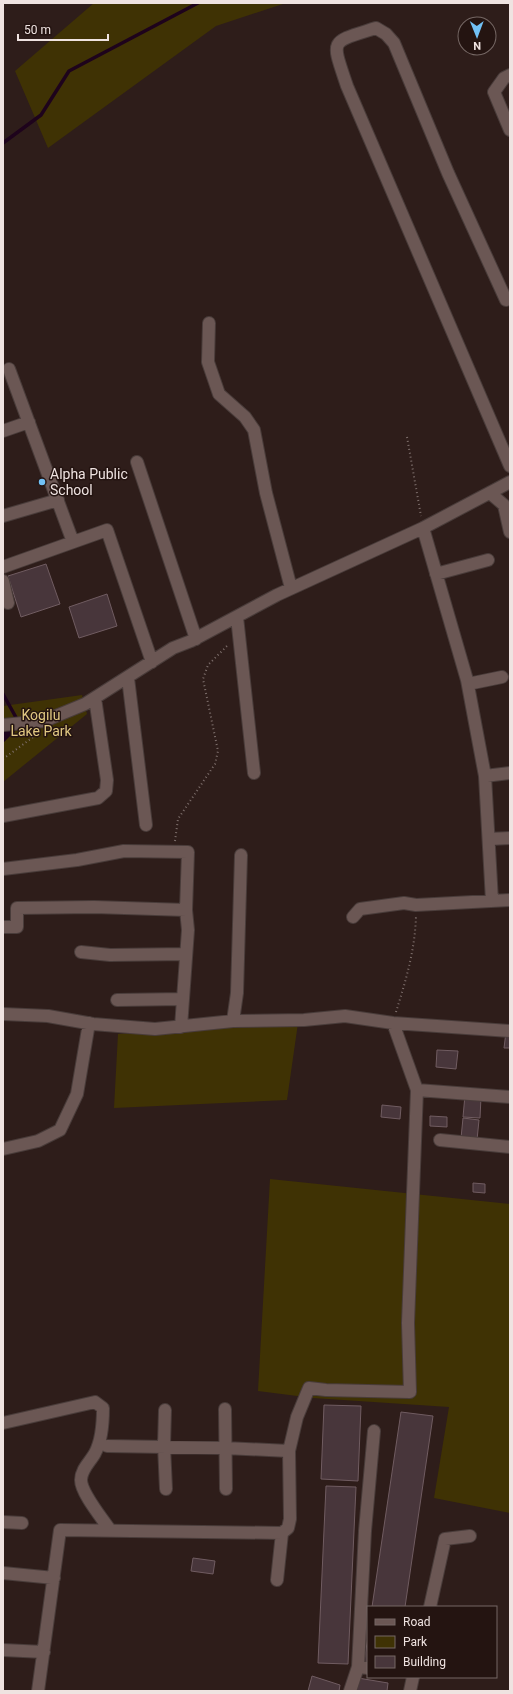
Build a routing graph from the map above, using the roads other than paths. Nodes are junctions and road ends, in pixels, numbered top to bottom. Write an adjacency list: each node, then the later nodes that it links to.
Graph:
1 (510, 75): 2 (street)
2 (510, 130)
3 (506, 300): 9 (street)
4 (209, 323): 21 (street)
5 (9, 369): 6 (street)
6 (29, 422): 7 (street); 12 (street)
7 (3, 431)
8 (137, 462): 24 (street)
9 (510, 466)
10 (510, 482): 11 (street)
11 (490, 493): 14 (street); 15 (street)
12 (58, 500): 13 (street); 16 (street)
13 (3, 516)
14 (423, 528): 19 (street); 21 (street)
15 (510, 532)
16 (73, 542): 18 (street); 25 (street)
17 (488, 560): 19 (street)
18 (3, 567)
19 (436, 574): 28 (street)
20 (3, 581): 22 (street)
21 (291, 588): 23 (street)
22 (8, 603)
23 (237, 617): 24 (street); 31 (street)
24 (196, 638): 25 (street)
25 (152, 662): 27 (street)
26 (502, 677): 28 (street)
27 (128, 678): 29 (street); 35 (street)
28 (468, 684): 33 (street)
29 (95, 698): 30 (street); 34 (street)
30 (13, 724)
31 (254, 773)
32 (510, 773): 33 (street)
33 (485, 776): 37 (street)
34 (3, 816)
35 (146, 825)
36 (510, 838): 37 (street)
37 (489, 839): 41 (street)
38 (241, 855): 50 (street)
39 (3, 869): 42 (street)
40 (510, 900): 41 (street)
41 (492, 901): 43 (street)
42 (186, 910): 44 (street); 46 (street)
43 (352, 917)
44 (3, 927)
45 (82, 952): 46 (street)
46 (186, 954): 47 (street)
47 (183, 999): 48 (street); 53 (street)
48 (117, 1000)
49 (3, 1014): 52 (street)
50 (233, 1021): 51 (street); 53 (street)
51 (393, 1023): 54 (street); 55 (street)
52 (89, 1024): 53 (street); 59 (street)
53 (181, 1027)
54 (510, 1031)
55 (417, 1090): 56 (street); 67 (street)
56 (510, 1097)
57 (440, 1140): 58 (street)
58 (510, 1147)
59 (3, 1149)
60 (225, 1409): 66 (street)
61 (165, 1410): 65 (street)
62 (3, 1423): 72 (street)
63 (374, 1431): 81 (street)
64 (107, 1446): 65 (street)
65 (164, 1446): 66 (street); 68 (street)
66 (226, 1448): 67 (street); 69 (street)
67 (289, 1451): 73 (street)
68 (166, 1489)
69 (226, 1489)
70 (3, 1522): 71 (street)
71 (22, 1523)
72 (110, 1530): 73 (street); 76 (street)
73 (282, 1534): 77 (street)
74 (470, 1536): 78 (street)
75 (3, 1574): 76 (street)
76 (54, 1578): 80 (street)
77 (277, 1580)
78 (430, 1606)
79 (3, 1650): 80 (street)
80 (44, 1652): 83 (street)
81 (363, 1668): 84 (street)
82 (413, 1678): 85 (street)
83 (38, 1691)
84 (350, 1691)
85 (410, 1691)

